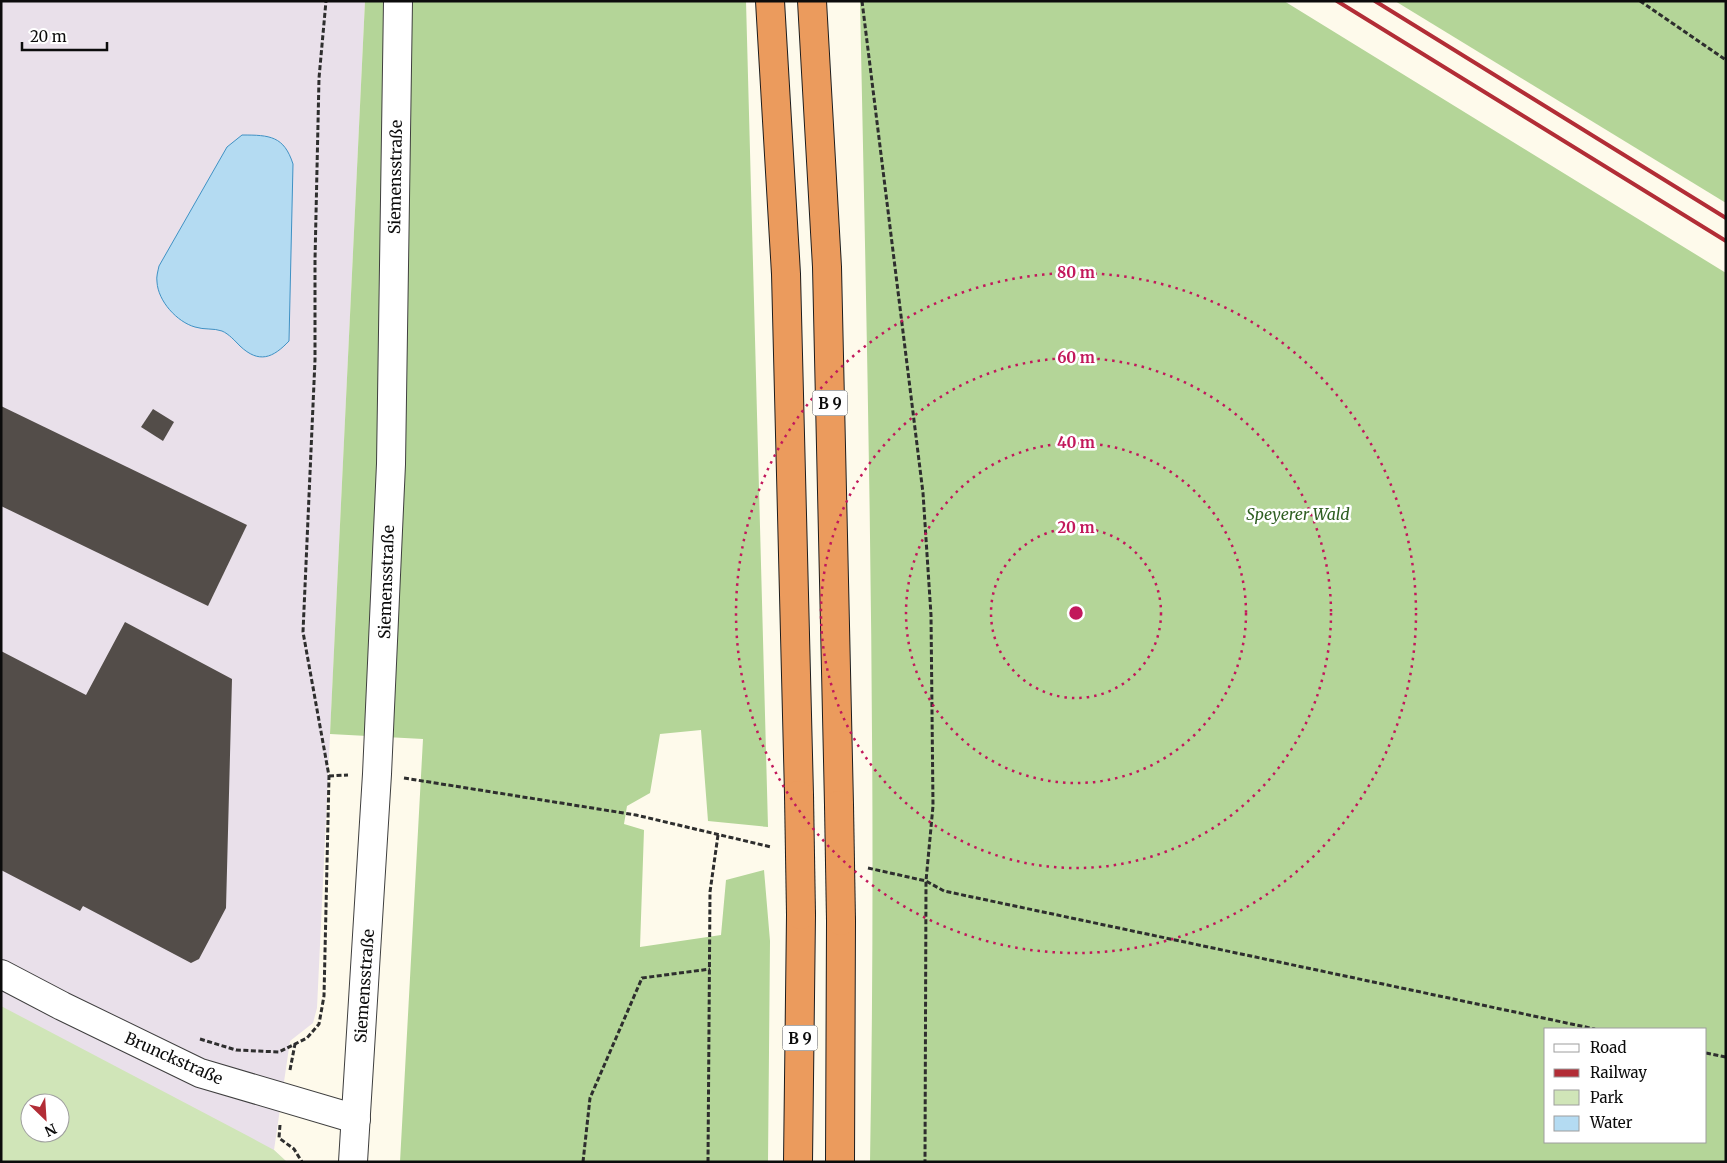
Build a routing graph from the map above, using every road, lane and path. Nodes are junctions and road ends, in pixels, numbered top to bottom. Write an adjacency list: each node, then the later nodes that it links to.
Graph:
1 (326, 1): 14 (path)
2 (398, 1): 8 (street, Siemensstraße)
3 (770, 1): 21 (highway, B 9, bridge)
4 (812, 1): 22 (highway, B 9, bridge)
5 (862, 1): 10 (path)
6 (1640, 1): 7 (path)
7 (1726, 60)
8 (377, 774): 11 (path); 17 (street, Siemensstraße)
9 (895, 874): 10 (path)
10 (926, 881): 13 (path); 23 (path)
11 (710, 969): 19 (path); 20 (path)
12 (1, 974): 17 (street, Brunckstraße)
13 (1590, 1028)
14 (294, 1044)
15 (1707, 1053): 16 (path)
16 (1726, 1057)
17 (356, 1119): 18 (street, Siemensstraße)
18 (353, 1162)
19 (583, 1162)
20 (708, 1162)
21 (798, 1162)
22 (840, 1162)
23 (925, 1162)

